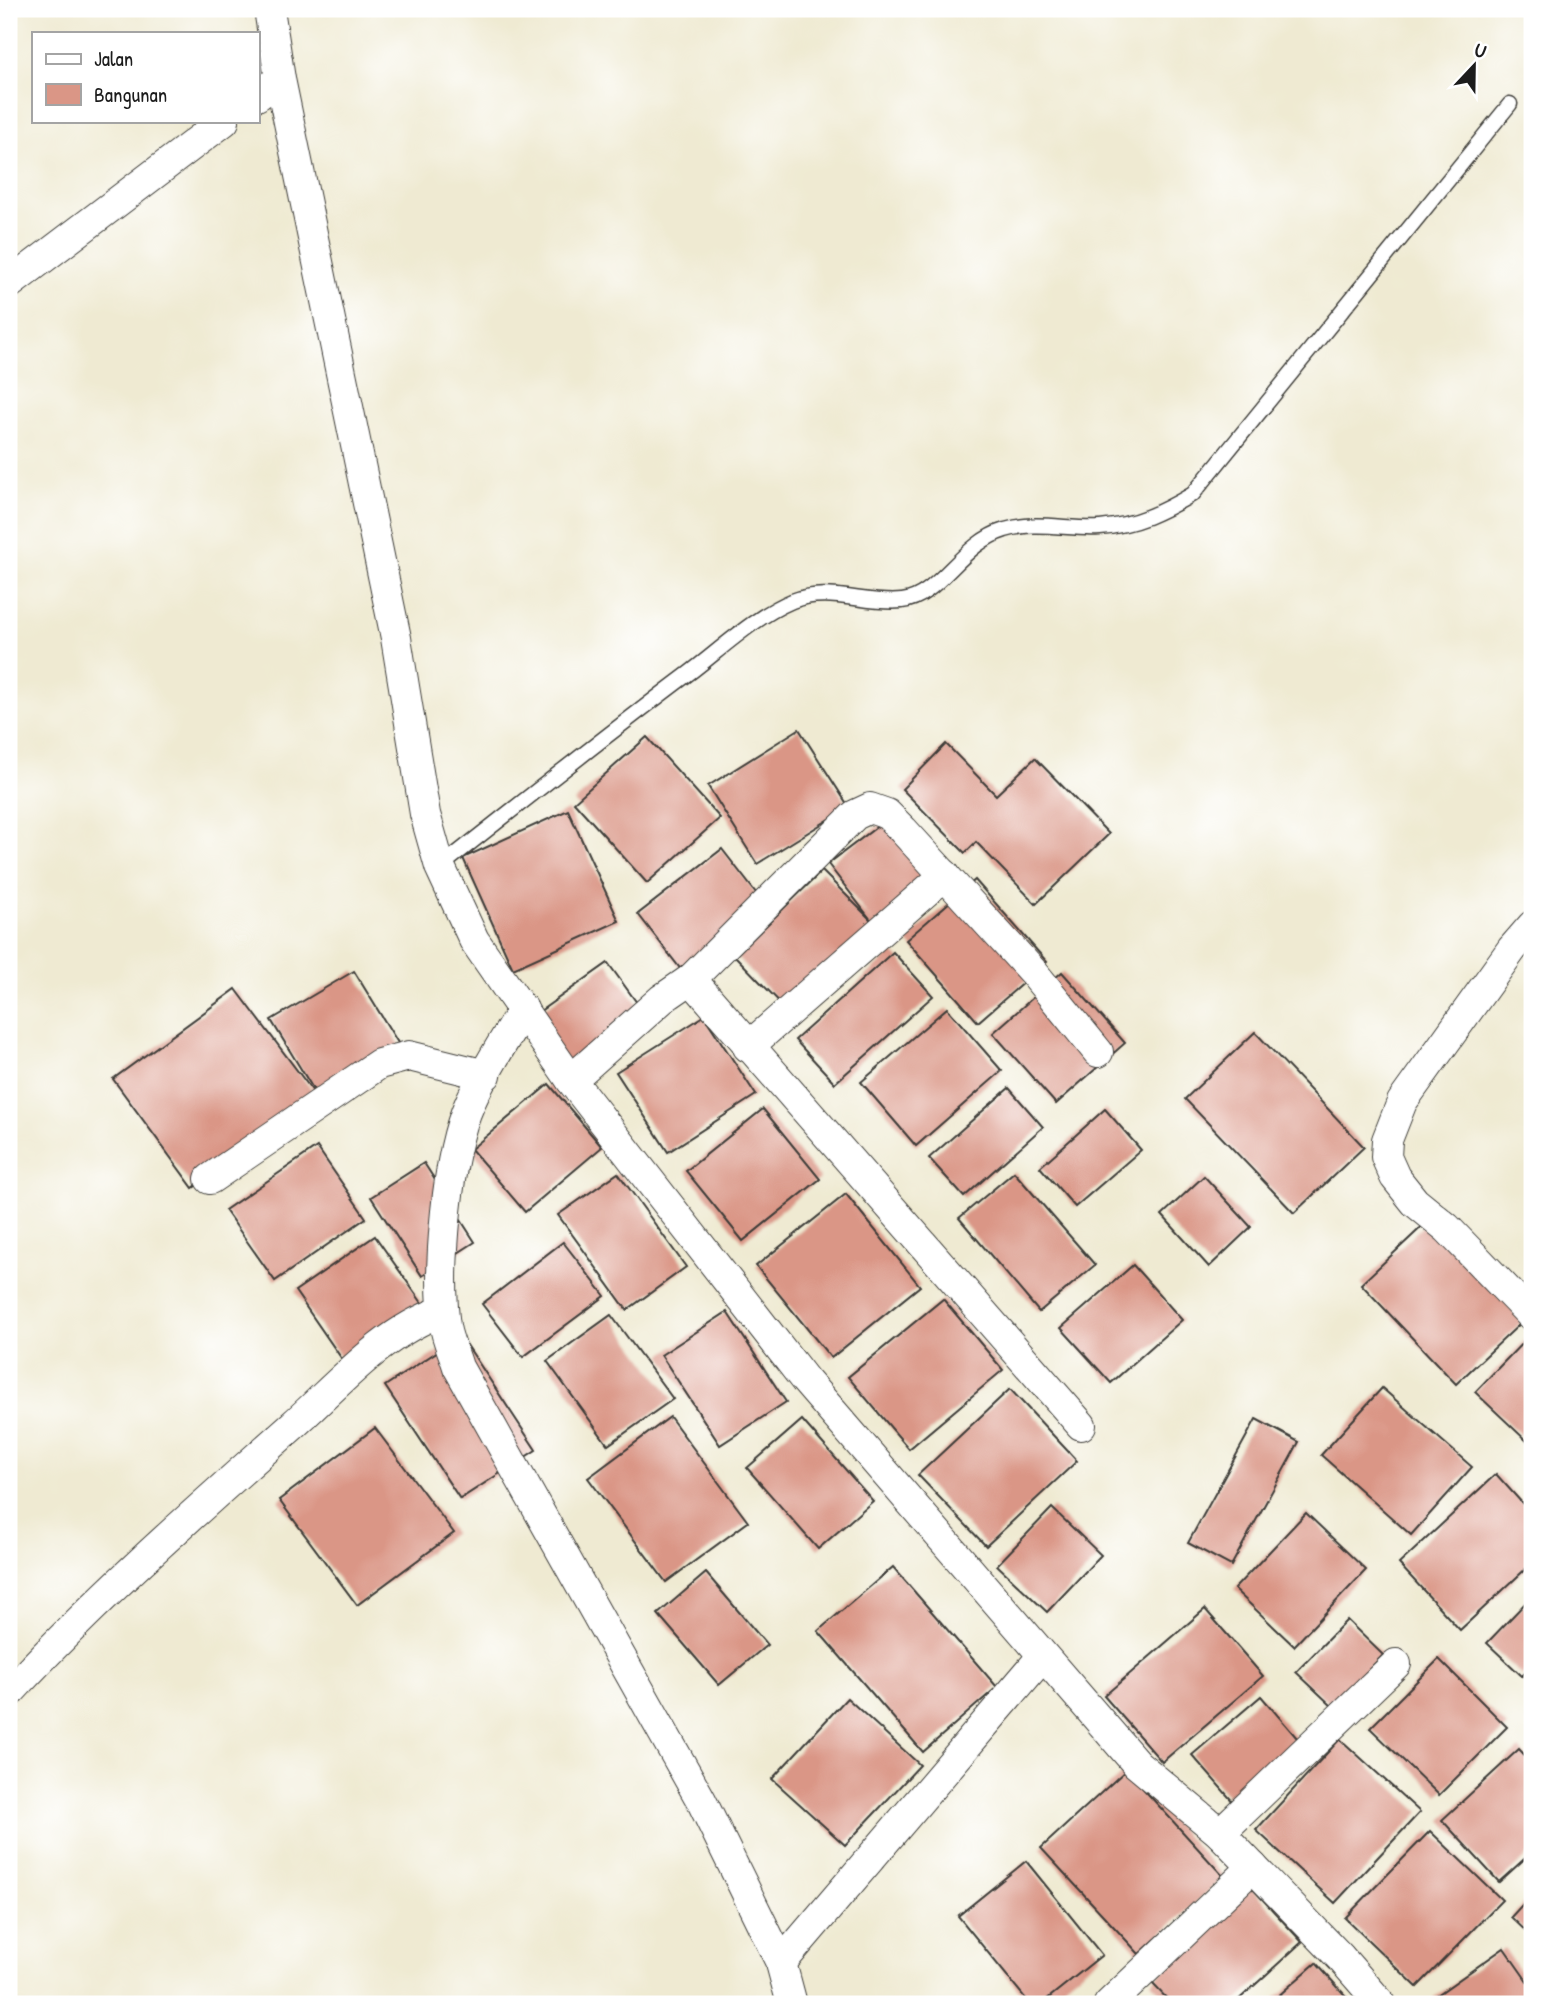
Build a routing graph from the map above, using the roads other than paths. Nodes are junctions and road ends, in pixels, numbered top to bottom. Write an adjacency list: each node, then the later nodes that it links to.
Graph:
1 (269, 9): 2 (street)
2 (269, 87): 6 (street)
3 (1510, 104): 6 (lane)
4 (224, 122): 5 (street)
5 (9, 284)
6 (440, 867): 10 (street)
7 (945, 875): 9 (street); 11 (street); 12 (street)
8 (1532, 926): 17 (street)
9 (691, 979): 11 (street); 14 (street)
10 (523, 1009): 13 (street); 14 (street)
11 (748, 1047): 18 (street)
12 (1098, 1052)
13 (486, 1075): 15 (street); 16 (street)
14 (571, 1080): 19 (street)
15 (210, 1178)
16 (443, 1311): 21 (street); 24 (street)
17 (1532, 1316)
18 (1080, 1425)
19 (1042, 1657): 22 (street); 24 (street)
20 (1396, 1664): 22 (street)
21 (9, 1693)
22 (1220, 1833): 23 (street)
23 (1253, 1867): 26 (street); 27 (street)
24 (781, 1963): 25 (street)
25 (792, 2004)
26 (1109, 2004)
27 (1381, 2004)

